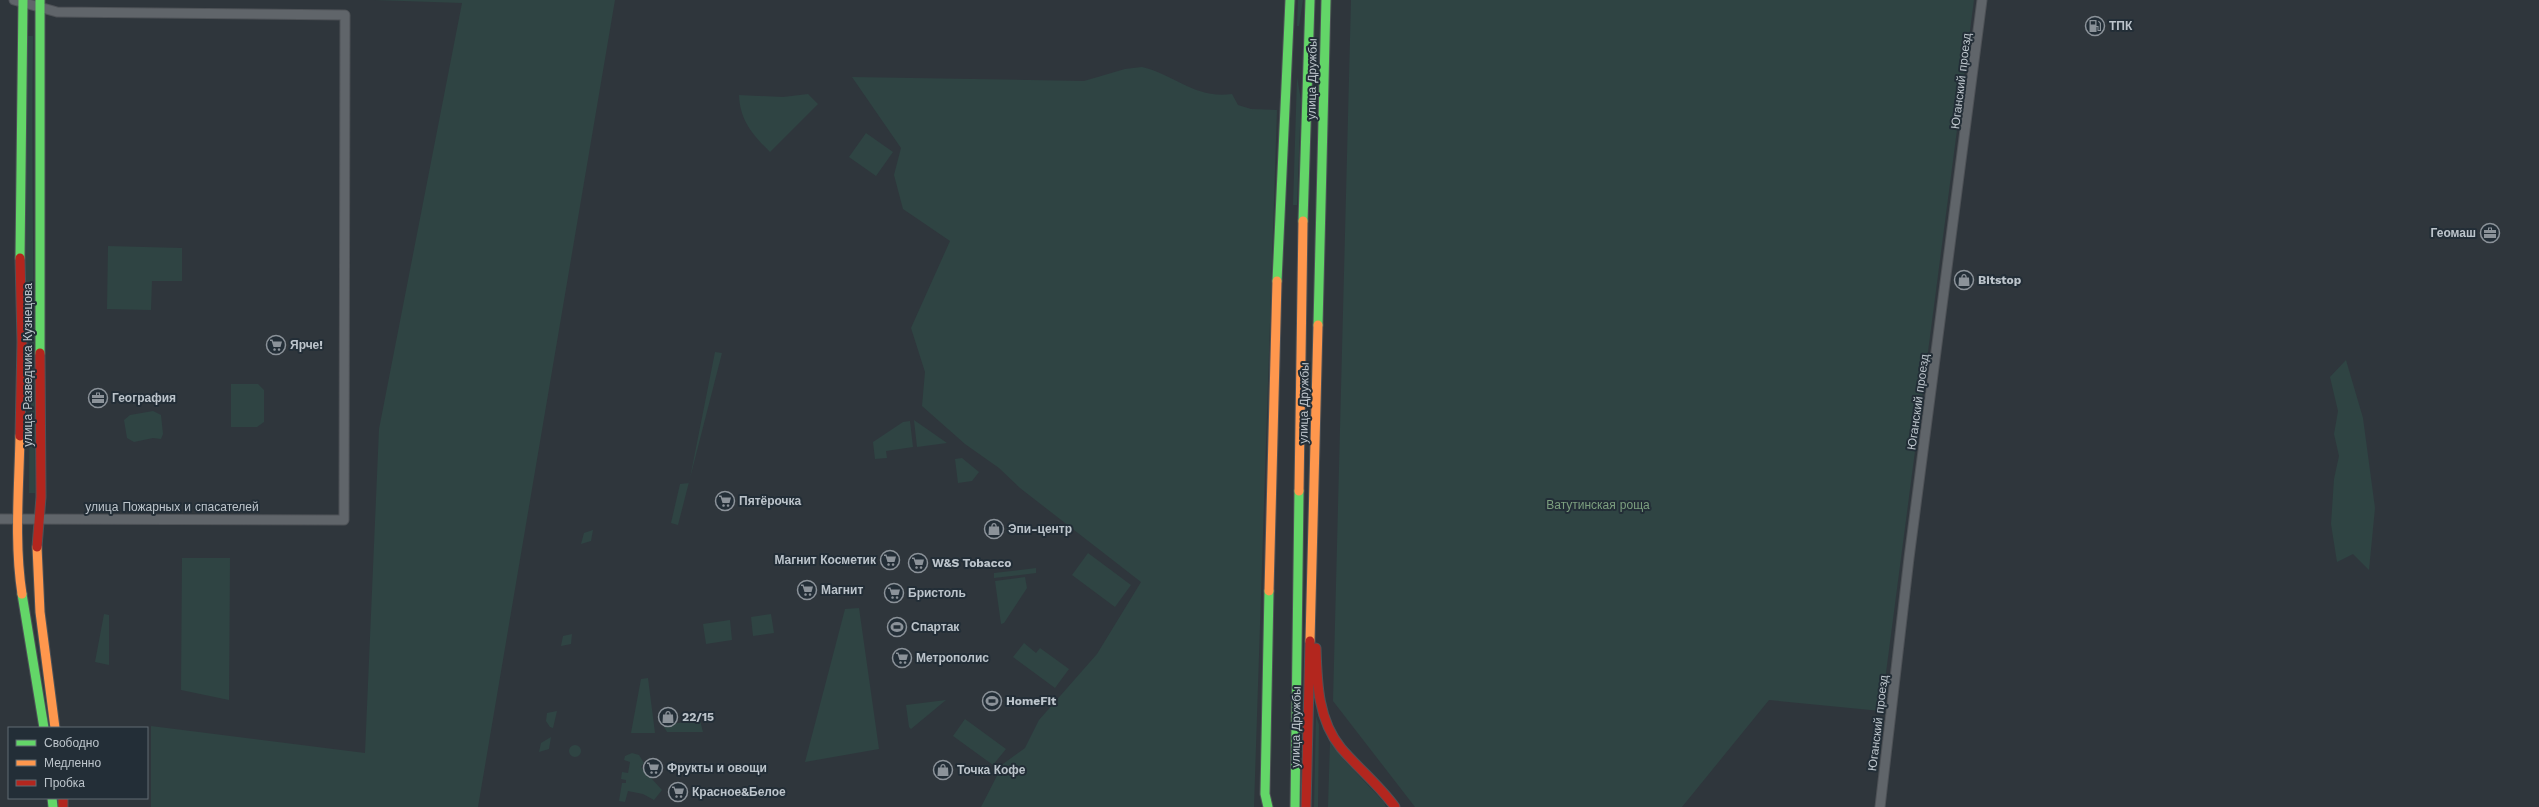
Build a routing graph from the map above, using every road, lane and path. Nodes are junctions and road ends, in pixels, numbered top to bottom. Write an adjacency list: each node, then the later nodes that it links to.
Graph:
1 (20, 0): 6 (street); 9 (main road, улица Разведчика Кузнецова)
2 (1290, 0): 13 (main road)
3 (1310, 0): 14 (main road, улица Дружбы)
4 (1326, 0): 10 (main road, улица Дружбы)
5 (1982, 0): 17 (street, Юганский проезд)
6 (40, 3): 7 (main road, улица Разведчика Кузнецова); 7 (street, улица Пожарных и спасателей)
7 (38, 518): 9 (street, улица Пожарных и спасателей); 12 (main road, улица Разведчика Кузнецова)
8 (0, 519): 9 (street, улица Пожарных и спасателей)
9 (19, 519): 11 (main road, улица Разведчика Кузнецова)
10 (1311, 608): 15 (main road, улица Дружбы); 16 (main road)
11 (44, 727)
12 (55, 727)
13 (1268, 807)
14 (1294, 807)
15 (1306, 807)
16 (1395, 807)
17 (1880, 807)

